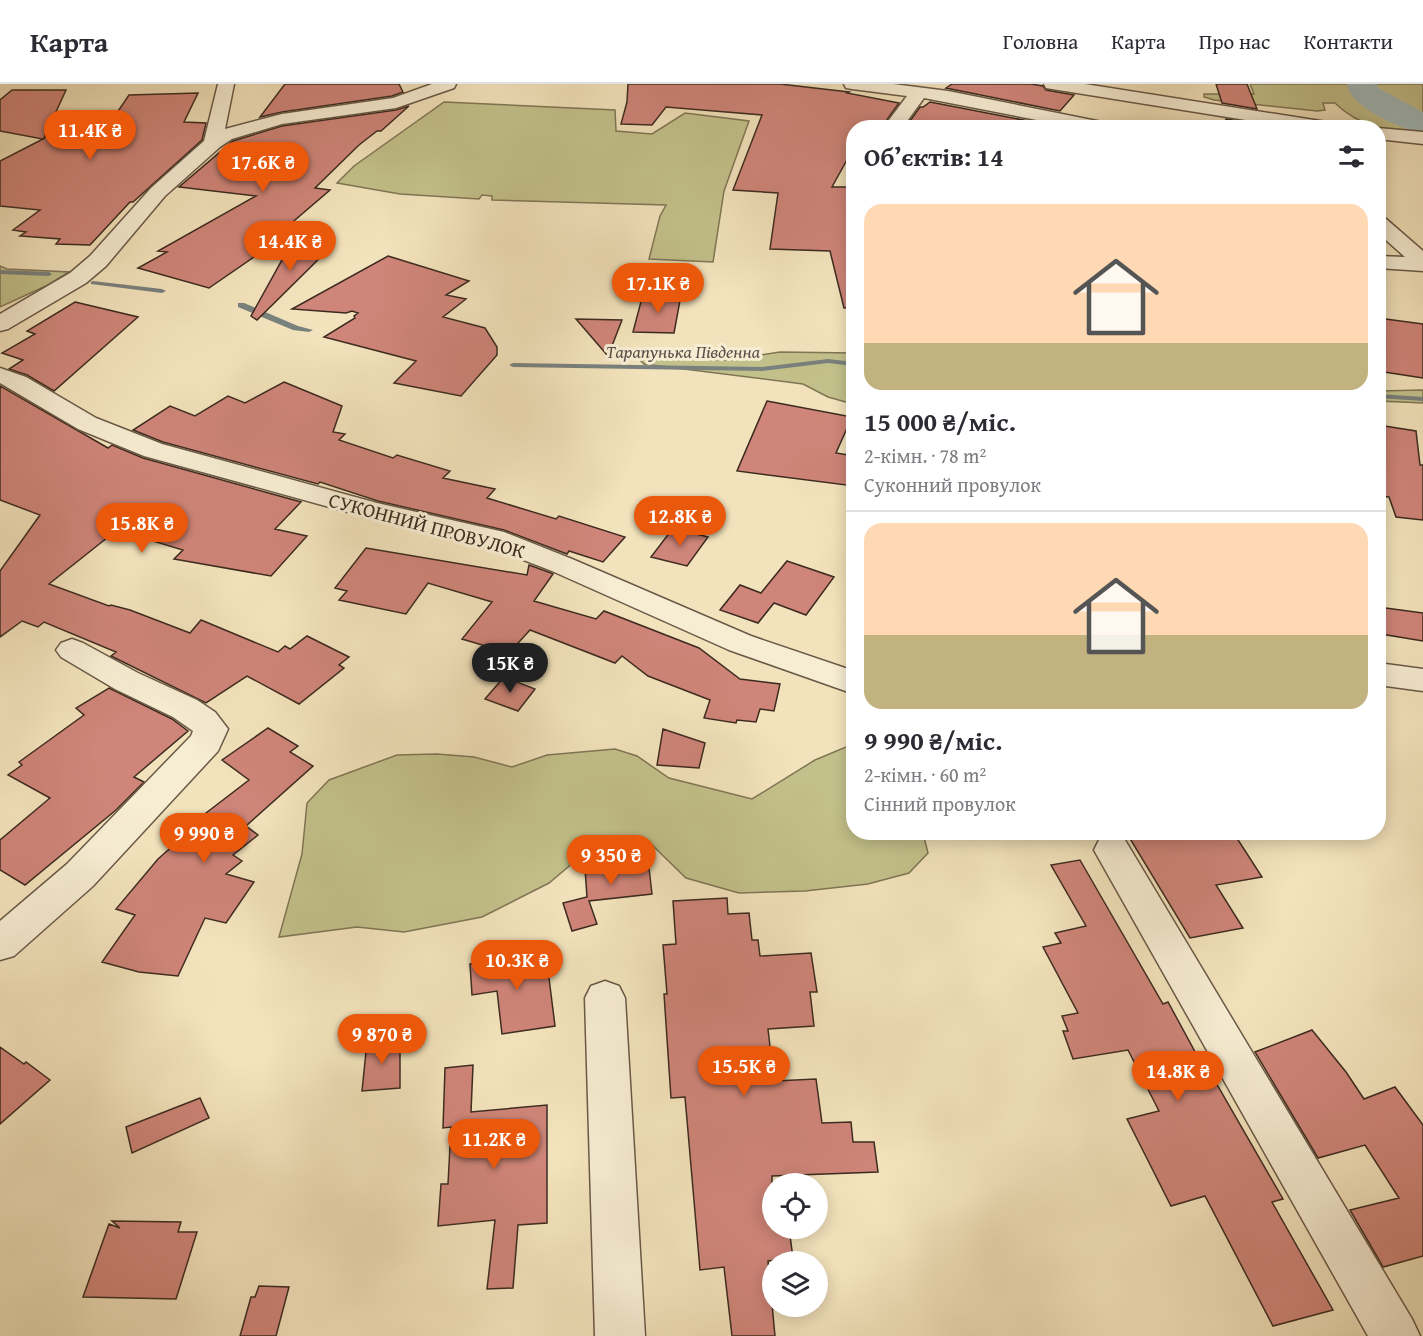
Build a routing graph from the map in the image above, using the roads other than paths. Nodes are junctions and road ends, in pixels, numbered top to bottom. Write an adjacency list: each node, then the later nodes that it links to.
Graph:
1 (226, 84): 13 (street)
2 (448, 84): 13 (street)
3 (852, 84): 6 (street)
4 (1063, 85): 7 (street)
5 (1196, 90): 7 (street)
6 (918, 94): 8 (street); 9 (street)
7 (1183, 104): 10 (street)
8 (898, 120)
9 (1068, 120)
10 (1283, 120)
11 (1386, 134): 12 (street)
12 (1423, 138)
13 (213, 143): 17 (street)
14 (1386, 229): 16 (street)
15 (1386, 262): 16 (street)
16 (1423, 264)
17 (0, 324)
18 (0, 375): 21 (street, СУКОННИЙ ПРОВУЛОК)
19 (72, 650): 24 (street)
20 (1386, 675): 22 (street)
21 (846, 680)
22 (1423, 680)
23 (1112, 850): 27 (street)
24 (4, 934)
25 (605, 998): 26 (street)
26 (620, 1336)
27 (1395, 1336)

